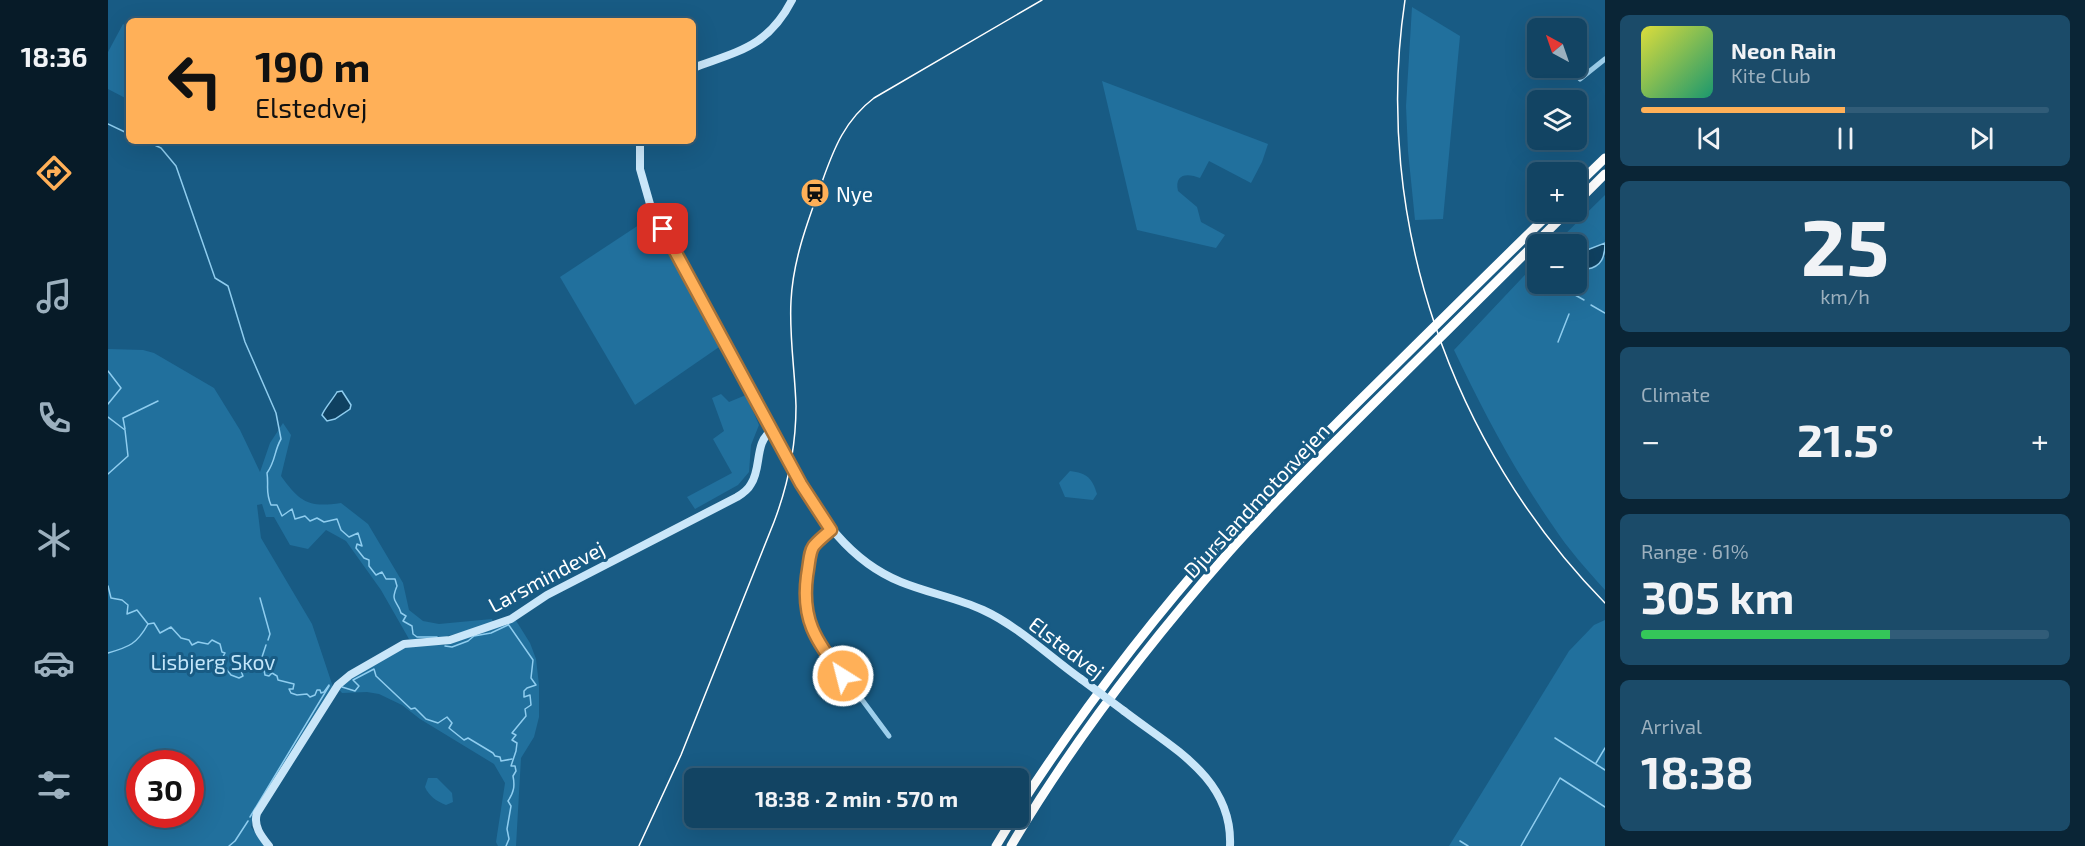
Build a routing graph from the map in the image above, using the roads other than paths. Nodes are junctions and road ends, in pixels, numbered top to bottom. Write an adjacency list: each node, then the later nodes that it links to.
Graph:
1 (792, 0): 3 (street)
2 (1605, 59): 4 (street)
3 (696, 67)
4 (1580, 79)
5 (640, 144): 12 (street, Elstedvej)
6 (1605, 158): 8 (highway)
7 (1605, 174): 9 (highway)
8 (1587, 175)
9 (1587, 191)
10 (1541, 222): 15 (highway, Djurslandmotorvejen)
11 (1558, 222): 19 (highway, Djurslandmotorvejen)
12 (772, 431): 13 (street, Elstedvej); 17 (street, Larsmindevej)
13 (831, 530): 14 (street); 20 (street, Elstedvej, bridge)
14 (889, 736)
15 (1029, 793)
16 (1007, 828): 18 (highway)
17 (270, 846)
18 (996, 846)
19 (1011, 846)
20 (1230, 846)

